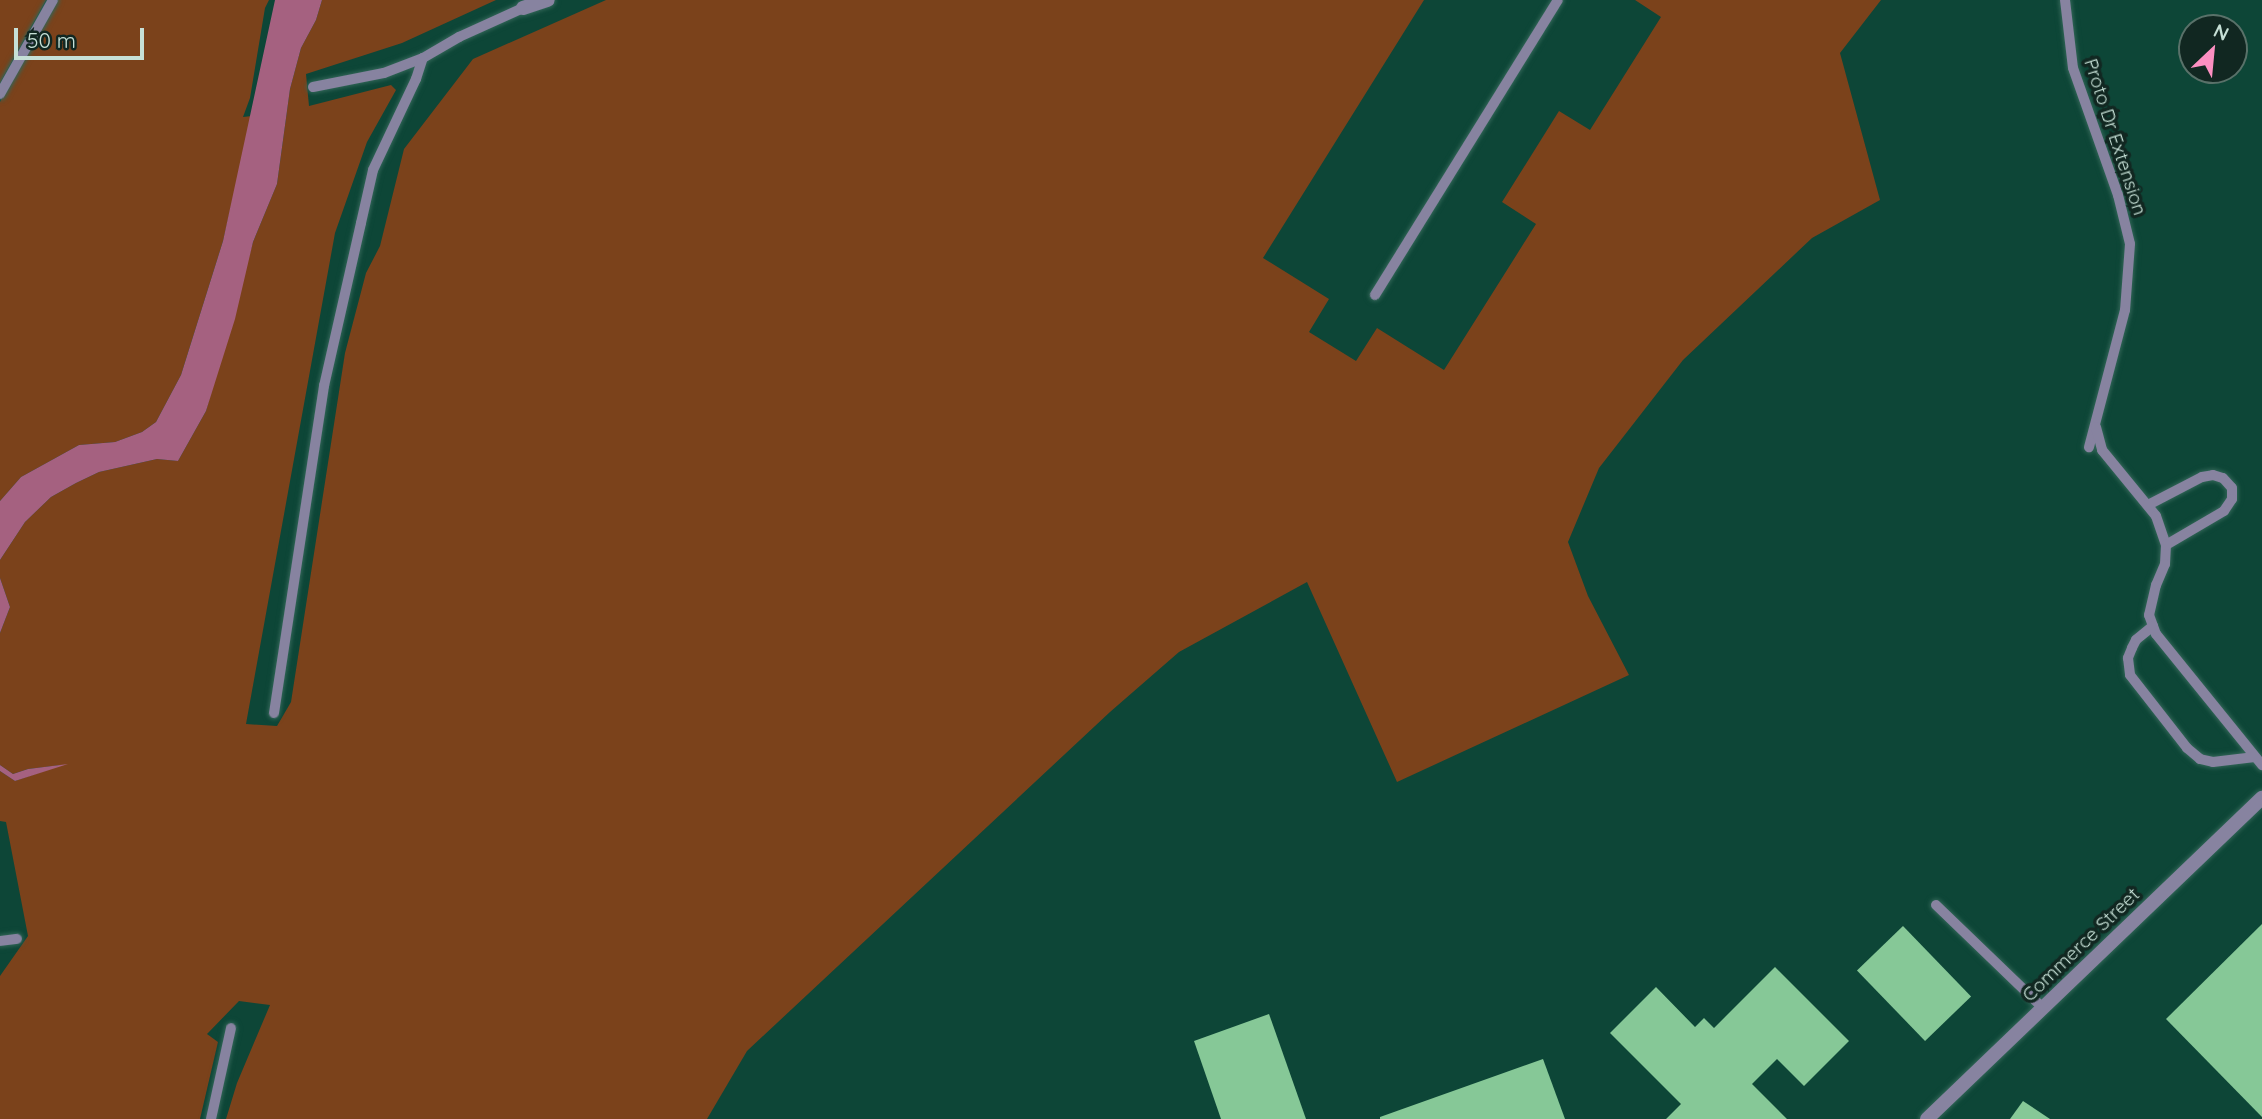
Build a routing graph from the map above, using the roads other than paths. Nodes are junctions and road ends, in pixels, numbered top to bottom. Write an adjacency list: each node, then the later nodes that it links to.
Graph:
1 (53, 0): 8 (lane)
2 (548, 0): 5 (street)
3 (1558, 0): 9 (lane)
4 (2064, 0): 10 (lane, Proto Dr Extension)
5 (523, 8): 6 (lane)
6 (423, 58): 7 (lane); 15 (lane)
7 (313, 87)
8 (0, 94)
9 (1375, 295)
10 (2095, 414): 11 (lane, Proto Dr Extension); 12 (lane)
11 (2089, 447)
12 (2148, 505): 13 (lane); 13 (lane)
13 (2166, 545): 14 (lane)
14 (2153, 626): 16 (lane); 16 (lane)
15 (274, 713)
16 (2259, 761)
17 (2262, 798): 21 (street, Commerce Street)
18 (1936, 905): 21 (lane)
19 (17, 939): 20 (lane)
20 (0, 942)
21 (2043, 1009): 24 (street, Commerce Street)
22 (230, 1028): 23 (lane)
23 (211, 1119)
24 (1927, 1119)

